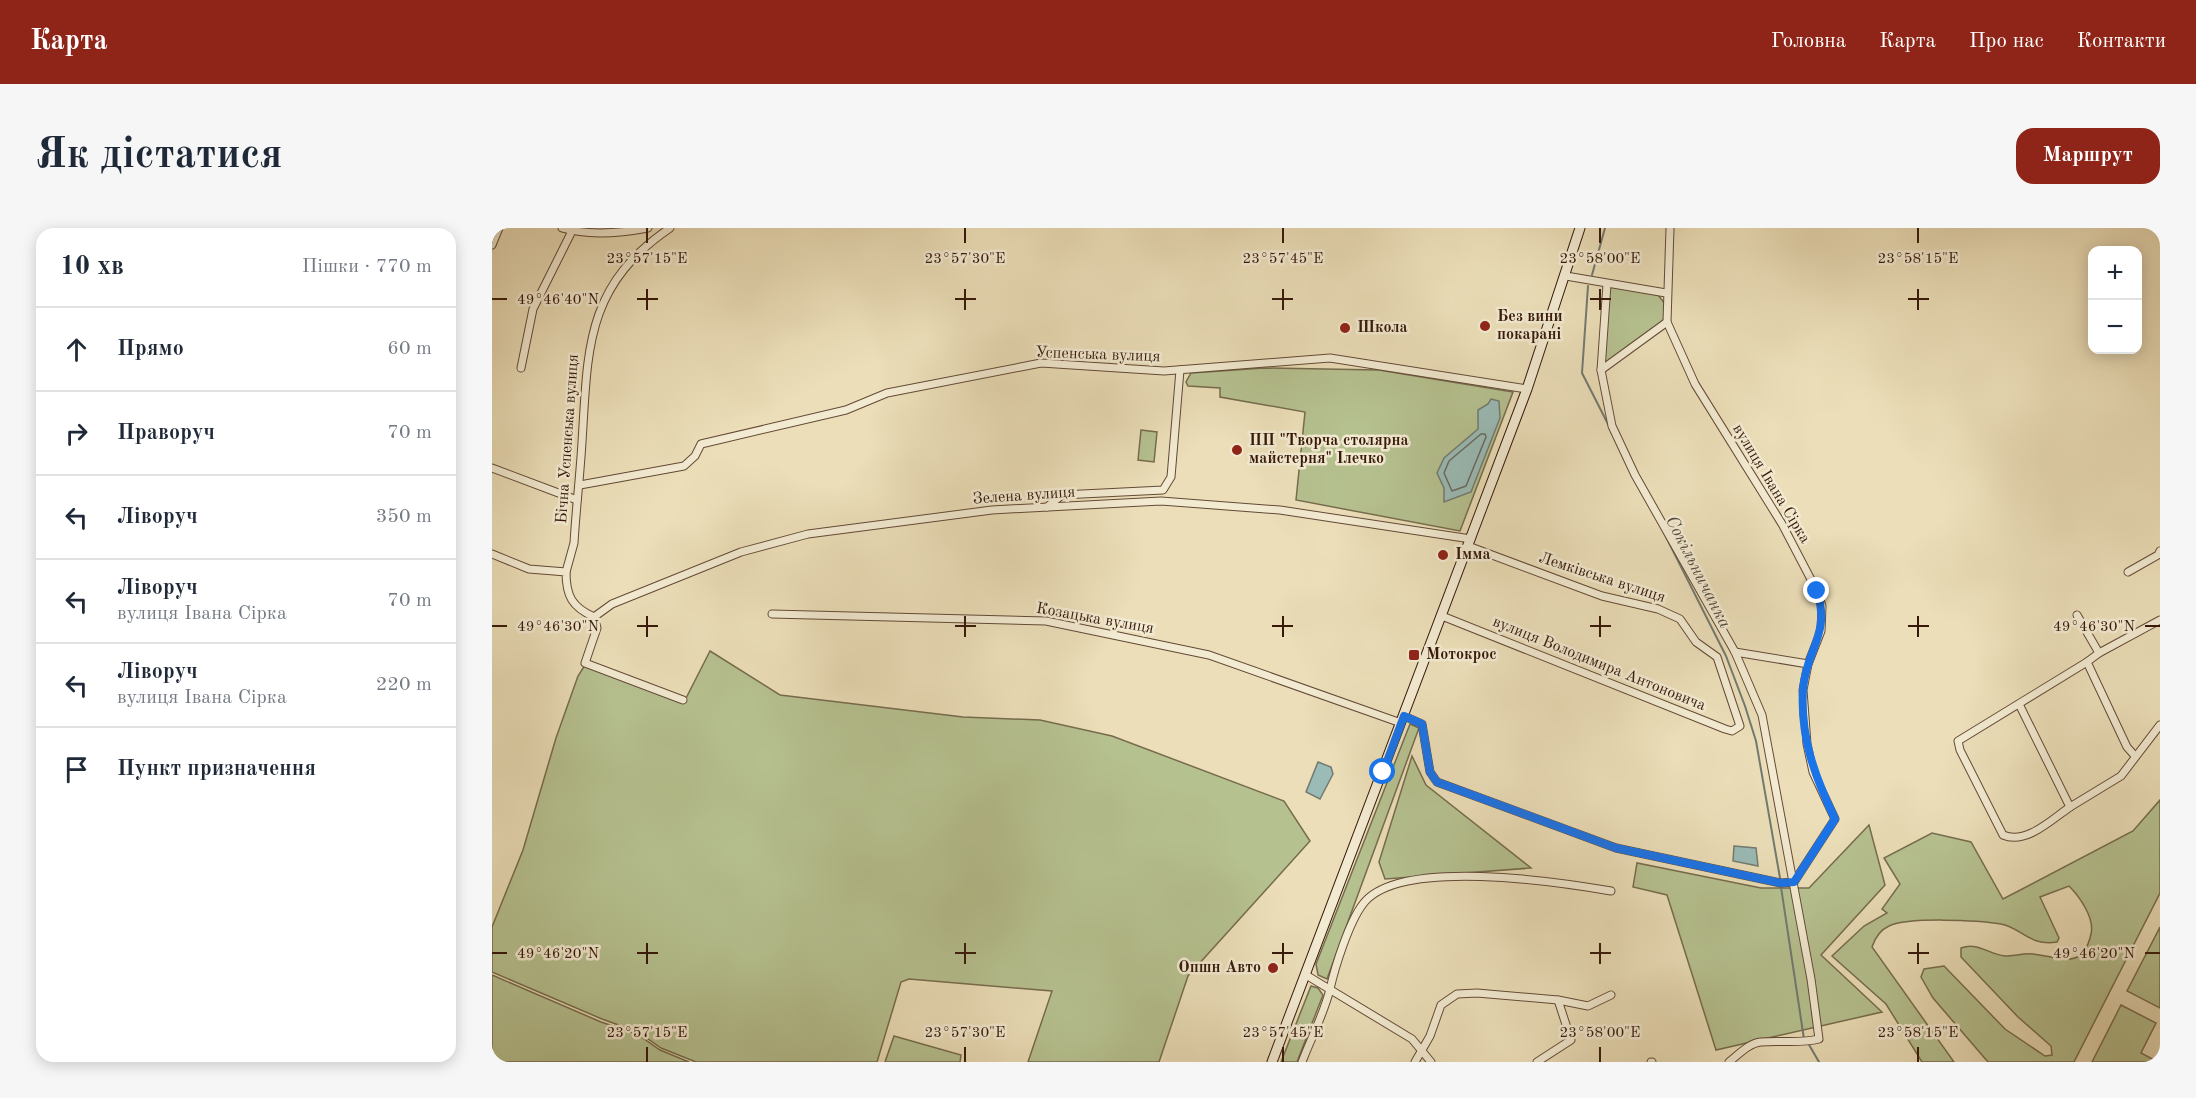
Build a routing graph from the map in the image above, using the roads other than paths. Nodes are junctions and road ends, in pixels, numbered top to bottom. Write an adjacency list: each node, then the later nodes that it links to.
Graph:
1 (499, 228): 8 (street)
2 (562, 228): 7 (street)
3 (648, 228): 7 (street)
4 (670, 228): 18 (street, Бічна Успенська вулиця)
5 (1580, 228): 9 (main road)
6 (1670, 228): 11 (street, вулиця Івана Сірка)
7 (572, 231): 13 (street)
8 (492, 245)
9 (1566, 276): 10 (street); 16 (main road)
10 (1608, 284): 11 (street); 15 (street)
11 (1666, 293): 12 (street, вулиця Івана Сірка)
12 (1667, 322): 15 (street); 36 (street, вулиця Івана Сірка)
13 (521, 368)
14 (1180, 370): 16 (street, Успенська вулиця); 18 (street, Успенська вулиця); 19 (street)
15 (1601, 370): 33 (street)
16 (1527, 389): 23 (main road)
17 (492, 468): 20 (street)
18 (580, 484): 20 (street, Бічна Успенська вулиця)
19 (1163, 490): 21 (street); 22 (street)
20 (577, 500): 26 (street, Бічна Успенська вулиця)
21 (1161, 501): 22 (street, Зелена вулиця); 23 (street, Зелена вулиця)
22 (1047, 507): 31 (street, Зелена вулиця)
23 (1469, 543): 30 (main road); 40 (street, Лемківська вулиця)
24 (2160, 551): 27 (street)
25 (492, 554): 26 (street)
26 (566, 572): 31 (street)
27 (2128, 572)
28 (772, 614): 39 (street, Козацька вулиця)
29 (2077, 615): 34 (street)
30 (1442, 616): 39 (main road); 40 (street, вулиця Володимира Антоновича)
31 (594, 617): 37 (street)
32 (2160, 620): 34 (street)
33 (1735, 652): 36 (street); 44 (street)
34 (2099, 653): 35 (street)
35 (2087, 662): 38 (street); 42 (street)
36 (1808, 664): 44 (street, вулиця Івана Сірка)
37 (683, 700)
38 (2019, 704): 43 (street); 43 (street)
39 (1402, 719): 44 (street); 46 (main road)
40 (1740, 720)
41 (2160, 725): 42 (street)
42 (2135, 756): 43 (street)
43 (2070, 807)
44 (1794, 882): 56 (street)
45 (1611, 891): 47 (street)
46 (1306, 975): 47 (street); 51 (main road)
47 (1329, 990): 50 (street); 52 (street)
48 (1611, 995): 49 (street)
49 (1558, 1000): 50 (street); 55 (street)
50 (1421, 1049): 53 (street); 54 (street)
51 (1272, 1062)
52 (1302, 1062)
53 (1415, 1062)
54 (1431, 1062)
55 (1537, 1062)
56 (1729, 1062)

